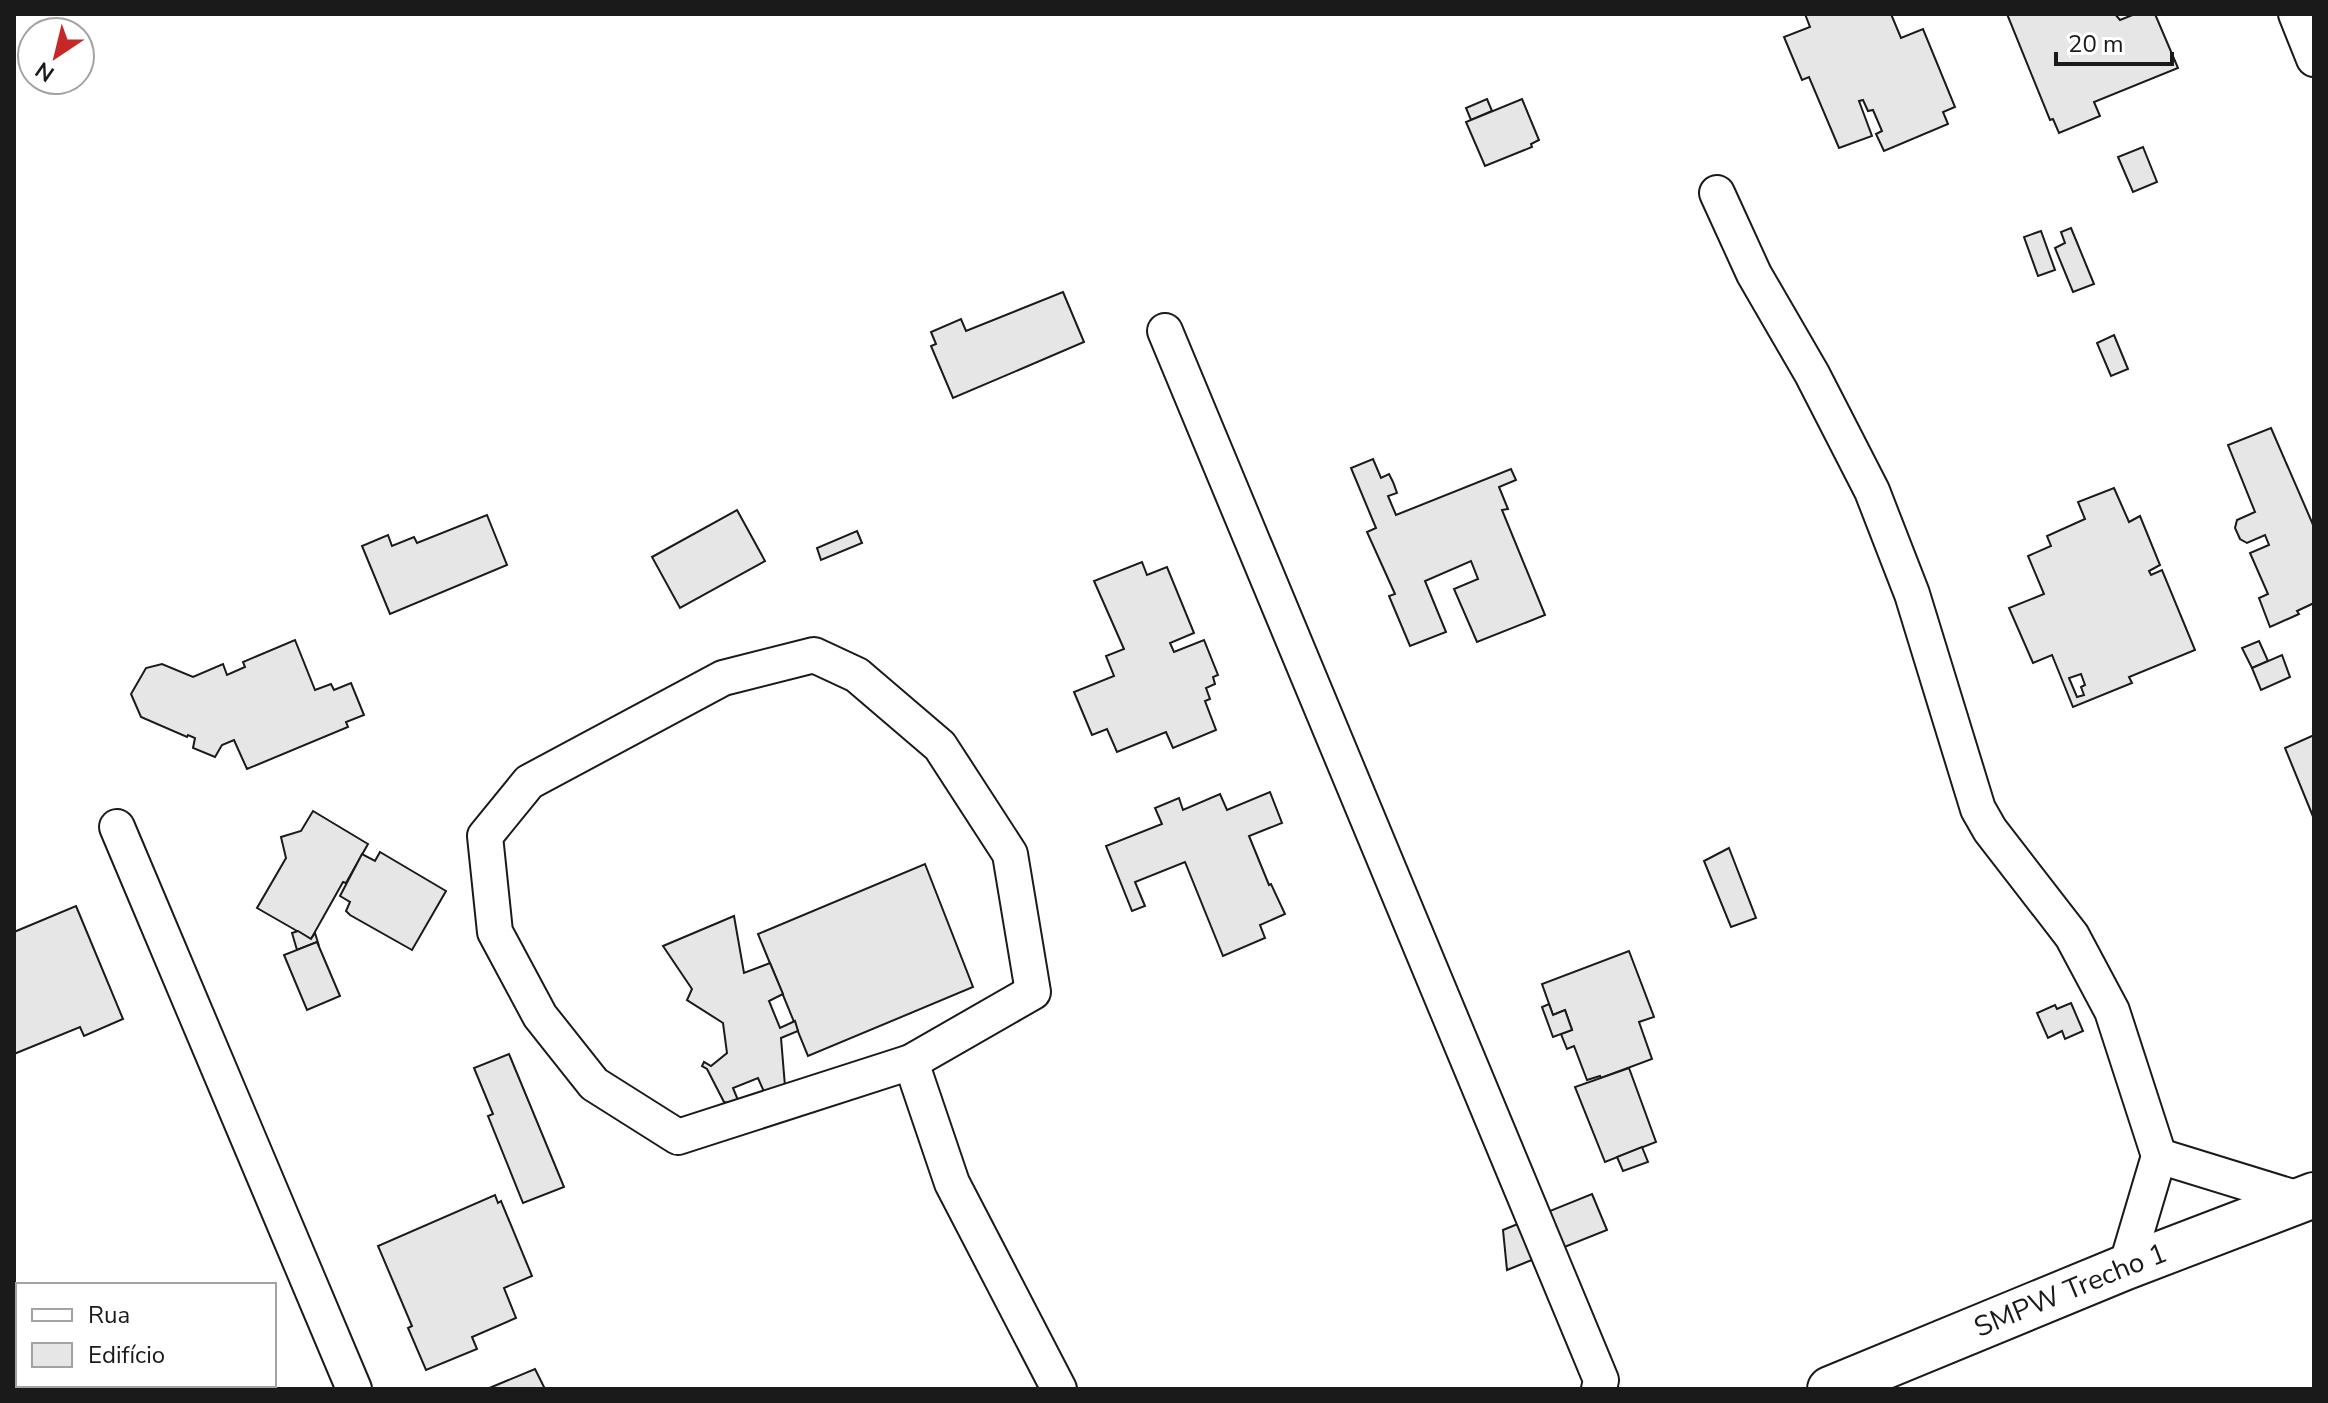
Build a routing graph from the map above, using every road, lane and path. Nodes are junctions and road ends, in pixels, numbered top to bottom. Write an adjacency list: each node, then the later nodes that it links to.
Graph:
1 (2296, 14): 2 (street)
2 (2314, 59)
3 (1717, 193): 7 (street)
4 (1165, 331): 10 (street)
5 (117, 827): 11 (street)
6 (911, 1062): 6 (street); 12 (street)
7 (2159, 1156): 8 (street); 9 (street)
8 (2308, 1197): 9 (street, SMPW Trecho 1)
9 (2126, 1267): 13 (street, SMPW Trecho 1)
10 (1604, 1386)
11 (354, 1389)
12 (1059, 1389)
13 (1830, 1389)

